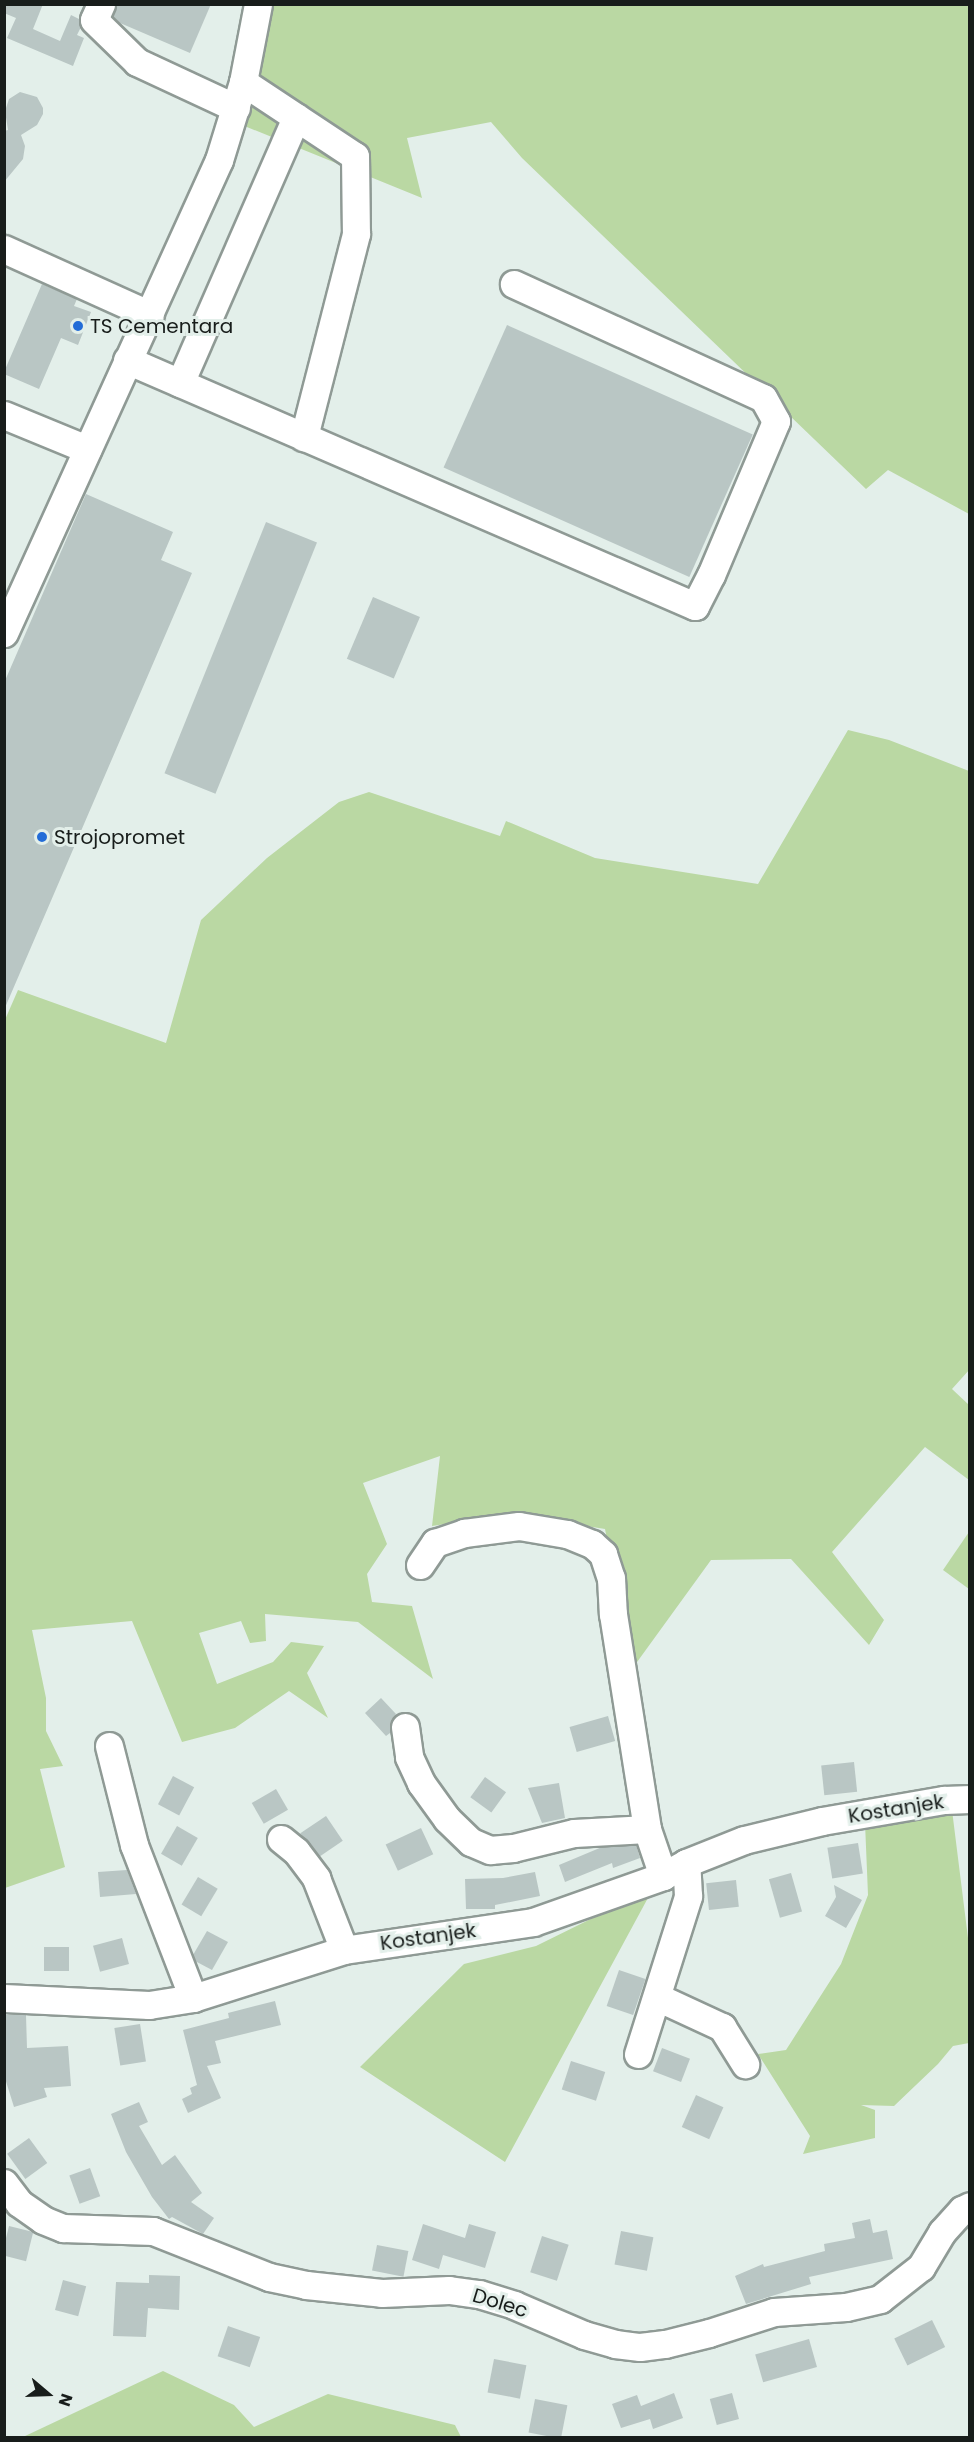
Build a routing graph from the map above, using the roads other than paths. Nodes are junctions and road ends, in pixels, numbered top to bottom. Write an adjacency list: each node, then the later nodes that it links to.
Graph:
1 (101, 4): 4 (street)
2 (258, 4): 3 (street)
3 (243, 82): 4 (street); 5 (street)
4 (236, 108): 8 (street)
5 (296, 117): 10 (street); 12 (street)
6 (4, 249): 8 (street)
7 (514, 284): 12 (street)
8 (150, 315): 9 (street)
9 (127, 360): 10 (street); 13 (street)
10 (180, 383): 12 (street)
11 (4, 415): 13 (street)
12 (304, 437)
13 (87, 449): 14 (street)
14 (7, 620)
15 (420, 1565): 19 (street)
16 (405, 1727): 19 (street)
17 (109, 1746): 25 (street)
18 (969, 1799): 21 (street, Kostanjek)
19 (647, 1829): 21 (street)
20 (281, 1839): 22 (street)
21 (675, 1869): 22 (street, Kostanjek); 23 (street)
22 (344, 1950): 25 (street, Kostanjek)
23 (657, 1997): 26 (street); 27 (street)
24 (4, 1998): 25 (street, Kostanjek)
25 (193, 1998)
26 (638, 2054)
27 (745, 2064)
28 (4, 2183): 29 (street, Dolec)
29 (969, 2206)

